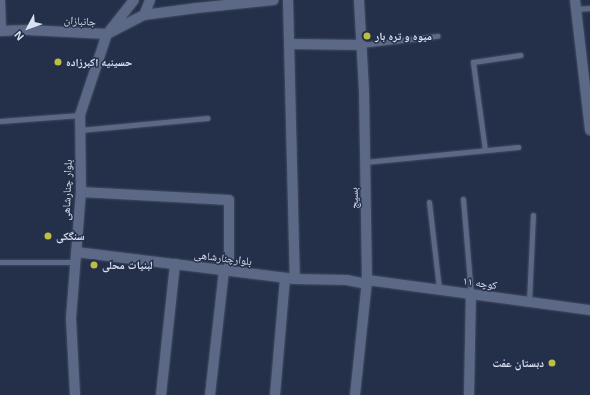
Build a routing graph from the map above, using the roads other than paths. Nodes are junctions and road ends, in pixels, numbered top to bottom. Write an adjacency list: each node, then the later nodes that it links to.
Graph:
1 (0, 0): 10 (street)
2 (134, 0): 11 (street, بلوار چنارشاهی)
3 (150, 0): 9 (street)
4 (274, 0): 9 (street, جانبازان)
5 (288, 0): 13 (street)
6 (359, 0): 14 (street, بسیج)
7 (575, 5): 8 (lane); 16 (street)
8 (590, 8)
9 (144, 16): 11 (street, جانبازان)
10 (1, 31): 11 (street, جانبازان)
11 (107, 34): 17 (street, بلوار چنارشاهی)
12 (437, 36): 14 (lane)
13 (289, 44): 14 (street); 35 (street)
14 (361, 44): 25 (street, بسیج)
15 (520, 55): 24 (lane)
16 (586, 62): 18 (street)
17 (80, 115): 20 (lane); 21 (street, بلوار چنارشاهی)
18 (589, 117): 22 (street)
19 (207, 118): 21 (lane)
20 (0, 121)
21 (80, 130): 26 (street, بلوار چنارشاهی)
22 (590, 130)
23 (518, 147): 24 (lane)
24 (485, 150): 25 (lane)
25 (365, 162): 36 (street, بسیج)
26 (81, 192): 30 (street, بلوار چنارشاهی); 34 (street)
27 (463, 199): 38 (lane)
28 (429, 202): 37 (lane)
29 (533, 215): 39 (lane)
30 (76, 252): 32 (street, بلوار چنارشاهی); 33 (street, بلوارچنارشاهی)
31 (0, 262): 32 (lane)
32 (74, 262): 41 (street, بلوار چنارشاهی)
33 (175, 264): 34 (street, بلوارچنارشاهی); 42 (street)
34 (226, 270): 35 (street, بلوارچنارشاهی); 43 (street)
35 (290, 278): 36 (street, بلوارچنارشاهی); 44 (street)
36 (367, 282): 37 (street, کوچه ۱۱); 45 (street, بسیج)
37 (439, 289): 38 (street, کوچه ۱۱)
38 (471, 294): 39 (street, کوچه ۱۱); 46 (street)
39 (529, 302): 40 (street, کوچه ۱۱)
40 (590, 310)
41 (75, 395)
42 (161, 395)
43 (210, 395)
44 (275, 395)
45 (355, 395)
46 (469, 395)

